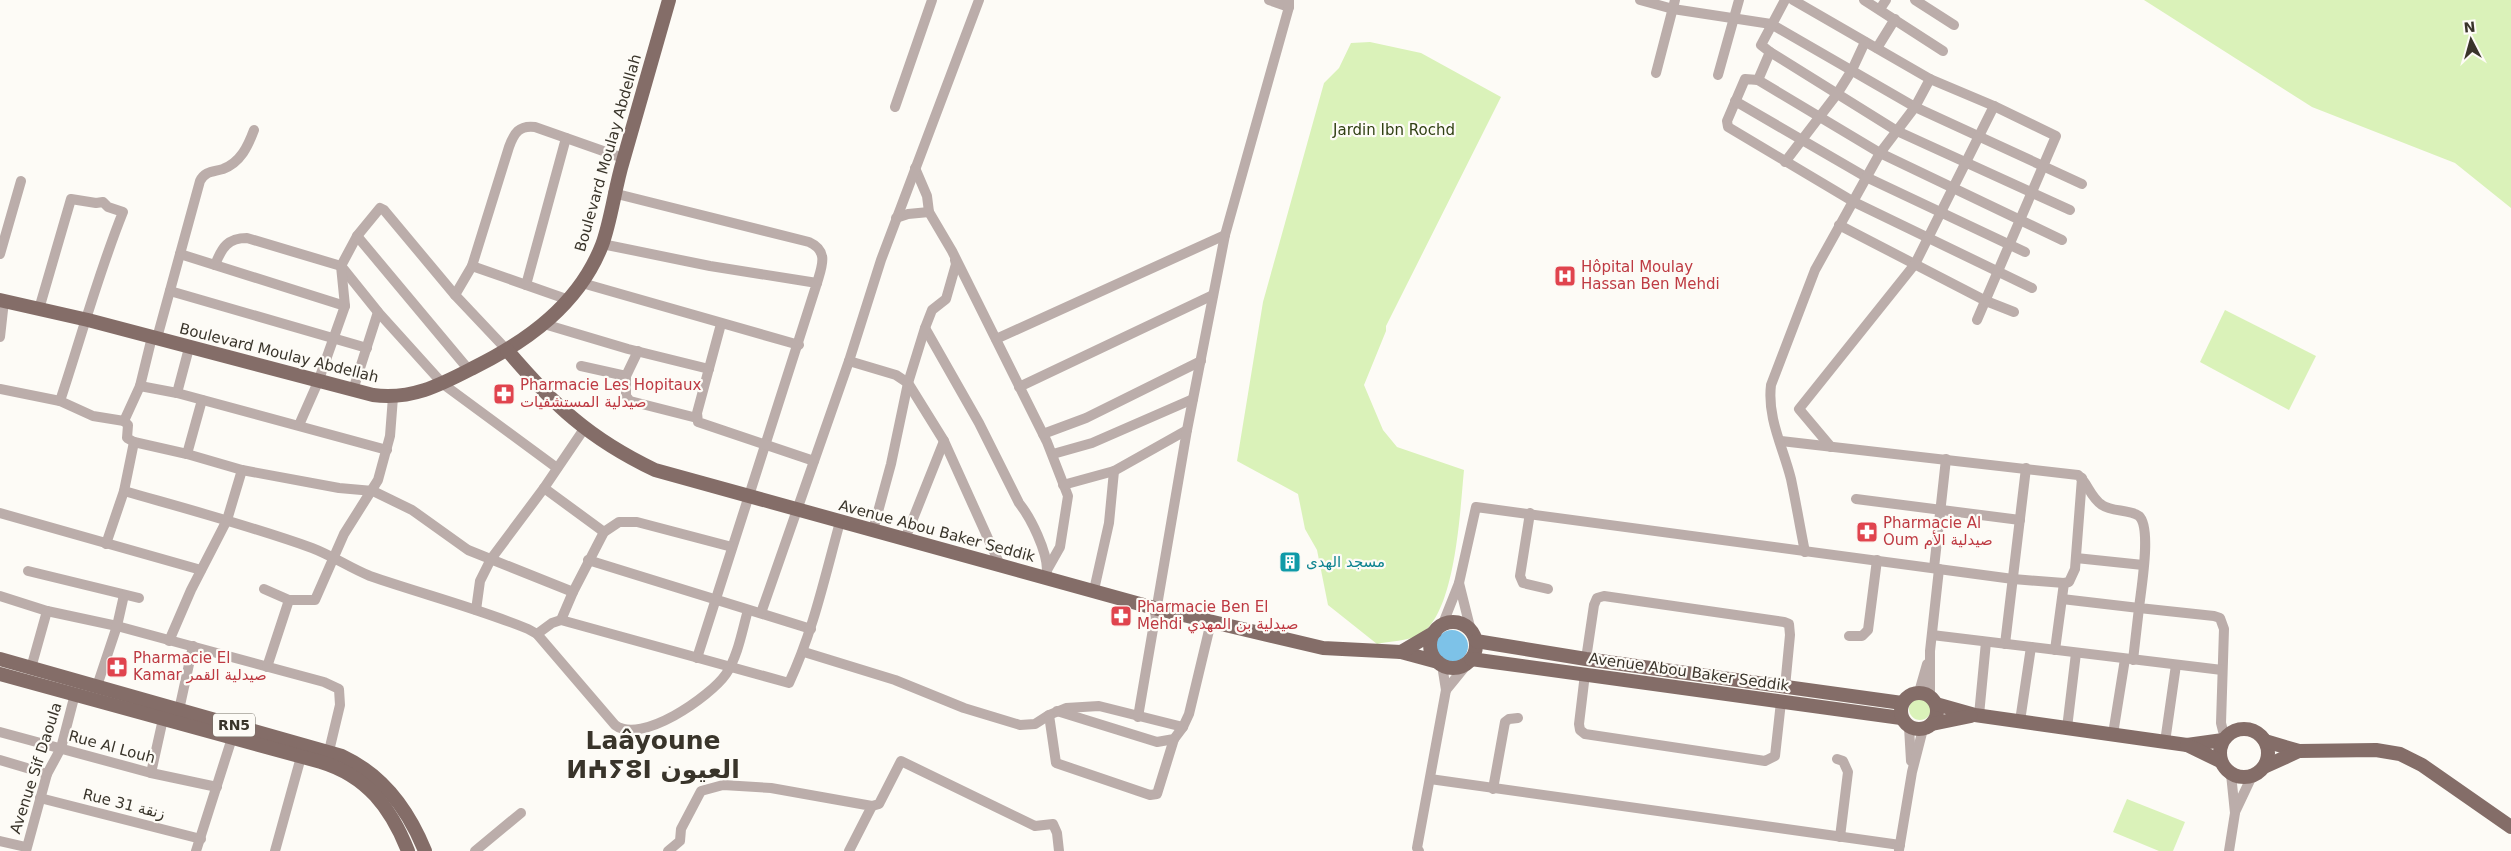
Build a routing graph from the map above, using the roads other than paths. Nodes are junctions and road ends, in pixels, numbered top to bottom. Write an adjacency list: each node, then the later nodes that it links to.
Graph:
1 (668, 0): 39 (main road, Boulevard Moulay Abdellah)
2 (932, 0): 30 (street)
3 (979, 0): 42 (street)
4 (1269, 0): 11 (street)
5 (1640, 0): 12 (street)
6 (1739, 0): 14 (street)
7 (1785, 0): 16 (street)
8 (1793, 0): 18 (street)
9 (1864, 0): 13 (street)
10 (1914, 0): 17 (street)
11 (1289, 4): 57 (street)
12 (1674, 4): 14 (street); 23 (street)
13 (1883, 5): 15 (street)
14 (1733, 19): 16 (street); 24 (street)
15 (1895, 19): 19 (street); 20 (street)
16 (1771, 24): 21 (street); 22 (street)
17 (1954, 25)
18 (1865, 42): 19 (street); 22 (street)
19 (1877, 48): 25 (street)
20 (1942, 50)
21 (1770, 52): 26 (street); 27 (street)
22 (1852, 70): 27 (street); 31 (street)
23 (1656, 73)
24 (1718, 75)
25 (1930, 79): 29 (street); 31 (street)
26 (1758, 80): 28 (street); 32 (street)
27 (1836, 94): 32 (street); 34 (street)
28 (1735, 101): 36 (street); 40 (street)
29 (1994, 106): 37 (street); 43 (street)
30 (895, 107)
31 (1915, 107): 34 (street); 37 (street)
32 (1818, 115): 36 (street); 38 (street)
33 (254, 130): 66 (street)
34 (1897, 131): 38 (street); 41 (street)
35 (566, 138): 39 (street); 70 (street); 74 (street)
36 (1800, 138): 40 (street); 44 (street)
37 (1980, 138): 41 (street); 43 (street)
38 (1880, 153): 44 (street); 47 (street)
39 (623, 158): 48 (main road, Boulevard Moulay Abdellah)
40 (1785, 162): 50 (street)
41 (1965, 163): 47 (street); 49 (street)
42 (915, 168): 52 (street); 54 (street)
43 (2042, 168): 46 (street); 49 (street)
44 (1866, 177): 50 (street); 53 (street)
45 (21, 181): 65 (street)
46 (2082, 184)
47 (1954, 187): 53 (street); 55 (street)
48 (613, 193): 61 (main road, Boulevard Moulay Abdellah); 73 (street)
49 (2031, 193): 51 (street); 55 (street)
50 (1854, 202): 56 (street); 59 (street)
51 (2070, 210)
52 (930, 212): 54 (street); 63 (street)
53 (1939, 212): 59 (street); 62 (street)
54 (896, 218): 101 (street)
55 (2020, 220): 60 (street); 62 (street)
56 (1839, 225): 67 (street); 125 (street)
57 (1225, 235): 78 (street); 94 (street)
58 (357, 236): 69 (street); 77 (street); 104 (street)
59 (1928, 237): 67 (street); 71 (street)
60 (2062, 240)
61 (602, 244): 72 (main road, Boulevard Moulay Abdellah); 73 (street)
62 (2009, 246): 64 (street); 71 (street)
63 (952, 251): 90 (street); 94 (street)
64 (2025, 252)
65 (0, 254)
66 (180, 254): 68 (street); 76 (street)
67 (1915, 264): 80 (street); 128 (street)
68 (215, 265): 69 (street); 82 (street)
69 (341, 266): 82 (street); 84 (street)
70 (472, 266): 74 (street); 77 (street)
71 (1998, 272): 75 (street); 80 (street)
72 (582, 283): 79 (main road, Boulevard Moulay Abdellah); 89 (street)
73 (817, 283): 95 (street)
74 (526, 285): 79 (street)
75 (2032, 288)
76 (170, 291): 92 (street); 93 (street)
77 (455, 295): 98 (street)
78 (1213, 295): 100 (street); 110 (street)
79 (568, 300): 88 (main road, Boulevard Moulay Abdellah)
80 (1986, 300): 85 (street); 87 (street)
81 (2, 301): 83 (main road, Boulevard Moulay Abdellah); 91 (street)
82 (345, 306): 93 (street)
83 (39, 308): 86 (main road, Boulevard Moulay Abdellah); 86 (street)
84 (378, 312): 97 (street); 108 (street)
85 (2014, 312)
86 (88, 320): 92 (main road, Boulevard Moulay Abdellah); 117 (street)
87 (1977, 320)
88 (544, 324): 98 (main road, Boulevard Moulay Abdellah); 99 (street)
89 (721, 324): 95 (street); 103 (street)
90 (925, 328): 107 (street); 168 (street)
91 (0, 337)
92 (154, 338): 96 (main road, Boulevard Moulay Abdellah); 109 (street)
93 (335, 338): 97 (street); 106 (street)
94 (996, 339): 110 (street)
95 (799, 345): 127 (street)
96 (189, 348): 106 (main road, Boulevard Moulay Abdellah); 113 (street)
97 (367, 348): 112 (street)
98 (507, 350): 104 (main road, Boulevard Moulay Abdellah); 121 (main road, Avenue Abou Baker Seddik)
99 (638, 351): 103 (street); 105 (street)
100 (1201, 360): 115 (street); 123 (street)
101 (849, 361): 107 (street); 133 (street)
102 (581, 366): 105 (street)
103 (709, 369): 118 (street)
104 (469, 370): 108 (main road, Boulevard Moulay Abdellah)
105 (626, 376): 118 (street)
106 (318, 382): 112 (main road, Boulevard Moulay Abdellah); 120 (street)
107 (908, 382): 124 (street); 152 (street)
108 (443, 384): 114 (main road, Boulevard Moulay Abdellah); 134 (street)
109 (140, 386): 113 (street); 119 (street)
110 (1019, 387): 123 (street)
111 (0, 389): 117 (street)
112 (353, 390): 114 (main road, Boulevard Moulay Abdellah)
113 (177, 393): 116 (street)
114 (393, 397): 129 (street)
115 (1193, 399): 122 (street); 131 (street)
116 (202, 400): 120 (street); 130 (street)
117 (60, 401): 119 (street)
118 (697, 418): 127 (street)
119 (124, 421): 126 (street)
120 (299, 425): 129 (street)
121 (584, 429): 134 (street); 143 (main road, Avenue Abou Baker Seddik)
122 (1187, 430): 137 (street); 183 (street)
123 (1043, 434): 131 (street)
124 (944, 441): 154 (street); 164 (street)
125 (1781, 441): 128 (street); 157 (street)
126 (134, 442): 130 (street); 141 (street)
127 (765, 446): 133 (street); 143 (street)
128 (1831, 447): 132 (street)
129 (387, 450): 142 (street)
130 (188, 454): 136 (street)
131 (1053, 454): 139 (street)
132 (1946, 459): 135 (street); 146 (street)
133 (814, 461): 145 (street)
134 (557, 468): 140 (street)
135 (2026, 468): 138 (street); 150 (street)
136 (242, 470): 142 (street); 149 (street)
137 (1114, 472): 139 (street); 174 (street)
138 (2082, 478): 159 (street); 163 (street)
139 (1064, 485): 168 (street)
140 (544, 488): 153 (street); 160 (street)
141 (124, 491): 149 (street); 155 (street)
142 (373, 492): 158 (street); 160 (street)
143 (747, 496): 145 (main road, Avenue Abou Baker Seddik); 156 (street)
144 (1856, 499): 146 (street)
145 (797, 509): 151 (main road, Avenue Abou Baker Seddik); 187 (street)
146 (1941, 510): 150 (street); 165 (street)
147 (0, 513): 155 (street)
148 (1530, 513): 157 (street); 170 (street); 173 (street)
149 (227, 520): 158 (street); 166 (street)
150 (2020, 520): 169 (street)
151 (840, 522): 152 (main road, Avenue Abou Baker Seddik); 191 (street)
152 (874, 530): 154 (main road, Avenue Abou Baker Seddik)
153 (604, 532): 156 (street); 161 (street)
154 (905, 540): 164 (main road, Avenue Abou Baker Seddik)
155 (106, 544): 166 (street)
156 (732, 547): 179 (street)
157 (1805, 552): 162 (street)
158 (335, 557): 181 (street); 184 (street)
159 (2076, 558): 163 (street); 171 (street)
160 (491, 559): 175 (street); 184 (street)
161 (588, 560): 175 (street); 179 (street)
162 (1877, 560): 165 (street); 196 (street)
163 (2143, 564): 182 (street)
164 (1000, 565): 168 (main road, Avenue Abou Baker Seddik)
165 (1936, 569): 169 (street); 194 (street)
166 (201, 570): 197 (street)
167 (28, 572): 176 (street)
168 (1047, 574): 174 (main road, Avenue Abou Baker Seddik)
169 (2013, 578): 171 (street); 199 (street)
170 (1459, 583): 192 (street); 195 (street)
171 (2064, 583): 180 (street)
172 (264, 589): 181 (street)
173 (1548, 589)
174 (1094, 590): 183 (main road, Avenue Abou Baker Seddik)
175 (573, 592): 188 (street)
176 (124, 595): 178 (street); 190 (street)
177 (0, 596): 186 (street)
178 (139, 598)
179 (717, 599): 185 (street); 206 (street)
180 (2062, 599): 182 (street); 202 (street)
181 (289, 600): 214 (street)
182 (2140, 608): 208 (street); 216 (street)
183 (1158, 609): 189 (main road, Avenue Abou Baker Seddik); 229 (street)
184 (476, 610): 193 (street)
185 (748, 610): 187 (street); 213 (street)
186 (48, 611): 190 (street); 215 (street)
187 (762, 614): 191 (street)
188 (561, 620): 193 (street); 206 (street)
189 (1211, 622): 204 (main road, Avenue Abou Baker Seddik); 234 (street)
190 (117, 626): 197 (street); 219 (street)
191 (811, 629): 203 (street)
192 (1439, 629): 195 (main road); 204 (main road); 211 (main road)
193 (537, 634): 213 (street)
194 (1932, 635): 198 (street); 223 (street)
195 (1473, 636): 209 (main road, Avenue Abou Baker Seddik); 210 (main road)
196 (1849, 636)
197 (169, 641): 200 (street)
198 (1986, 642): 199 (street); 228 (street)
199 (2005, 644): 201 (street)
200 (193, 646): 214 (street); 226 (street)
201 (2031, 647): 202 (street); 232 (street)
202 (2055, 650): 205 (street)
203 (804, 652): 213 (street); 227 (street)
204 (1401, 652): 211 (main road, Avenue Abou Baker Seddik)
205 (2076, 653): 208 (street); 235 (street)
206 (697, 658): 213 (street)
207 (0, 659): 215 (main road, RN5)
208 (2129, 659): 212 (street); 237 (street)
209 (1586, 660): 220 (main road, Avenue Abou Baker Seddik); 220 (street)
210 (1470, 661): 211 (main road); 218 (main road, Avenue Abou Baker Seddik); 221 (street)
211 (1440, 664): 221 (street)
212 (2176, 665): 216 (street); 242 (street)
213 (730, 666)
214 (267, 667): 246 (street)
215 (31, 668): 219 (main road, RN5)
216 (2222, 670): 238 (street)
217 (0, 674): 222 (main road, RN5)
218 (1585, 674): 224 (main road, Avenue Abou Baker Seddik); 224 (street)
219 (97, 686): 226 (main road, RN5)
220 (1785, 687): 225 (main road, Avenue Abou Baker Seddik)
221 (1446, 690): 256 (street)
222 (75, 694): 231 (main road, RN5); 244 (street, Avenue Sif Daoula)
223 (1928, 698): 225 (main road); 228 (main road, Avenue Abou Baker Seddik); 233 (main road)
224 (1781, 702): 233 (main road, Avenue Abou Baker Seddik)
225 (1902, 703): 233 (main road)
226 (180, 710): 246 (main road, RN5)
227 (1053, 713): 229 (street); 240 (street); 240 (street)
228 (1977, 715): 232 (main road, Avenue Abou Baker Seddik); 233 (main road, Avenue Abou Baker Seddik)
229 (1138, 717): 234 (street)
230 (1518, 718): 258 (street)
231 (163, 719): 239 (main road, RN5); 252 (street)
232 (2020, 721): 235 (main road, Avenue Abou Baker Seddik)
233 (1917, 724): 267 (street)
234 (1183, 727): 240 (street)
235 (2067, 728): 237 (main road, Avenue Abou Baker Seddik)
236 (0, 732): 244 (street, Rue Al Louh)
237 (2112, 734): 242 (main road, Avenue Abou Baker Seddik)
238 (2226, 737): 241 (main road); 243 (main road, Avenue Abou Baker Seddik); 250 (main road)
239 (232, 738): 247 (main road, RN5); 257 (street)
240 (1174, 739)
241 (2265, 741): 245 (main road); 251 (main road)
242 (2165, 742): 243 (main road, Avenue Abou Baker Seddik)
243 (2187, 745): 250 (main road, Avenue Abou Baker Seddik)
244 (61, 748): 252 (street, Rue Al Louh); 253 (street, Avenue Sif Daoula)
245 (2299, 751): 251 (main road); 263 (main road)
246 (329, 752): 272 (main road, RN5)
247 (301, 757): 270 (street); 271 (main road, RN5)
248 (1837, 759): 264 (street)
249 (0, 760): 253 (street)
250 (2220, 761): 254 (main road)
251 (2264, 767): 255 (main road)
252 (151, 773): 257 (street, Rue Al Louh)
253 (47, 774): 259 (street, Avenue Sif Daoula)
254 (2231, 774): 255 (main road); 262 (street)
255 (2252, 776): 262 (street)
256 (1430, 779): 258 (street); 277 (street)
257 (217, 787): 265 (street)
258 (1493, 789): 264 (street)
259 (40, 798): 265 (street, Rue 31 زنقة); 268 (street, Avenue Sif Daoula)
260 (872, 806): 274 (street); 275 (street); 276 (street)
261 (521, 813): 273 (street)
262 (2235, 813): 278 (street)
263 (2511, 827)
264 (1840, 837): 267 (street)
265 (201, 839): 269 (street)
266 (0, 841): 268 (street)
267 (1900, 848)
268 (26, 849)
269 (196, 851)
270 (275, 851)
271 (408, 851)
272 (425, 851)
273 (475, 851)
274 (668, 851)
275 (849, 851)
276 (1059, 851)
277 (1419, 851)
278 (2229, 851)

